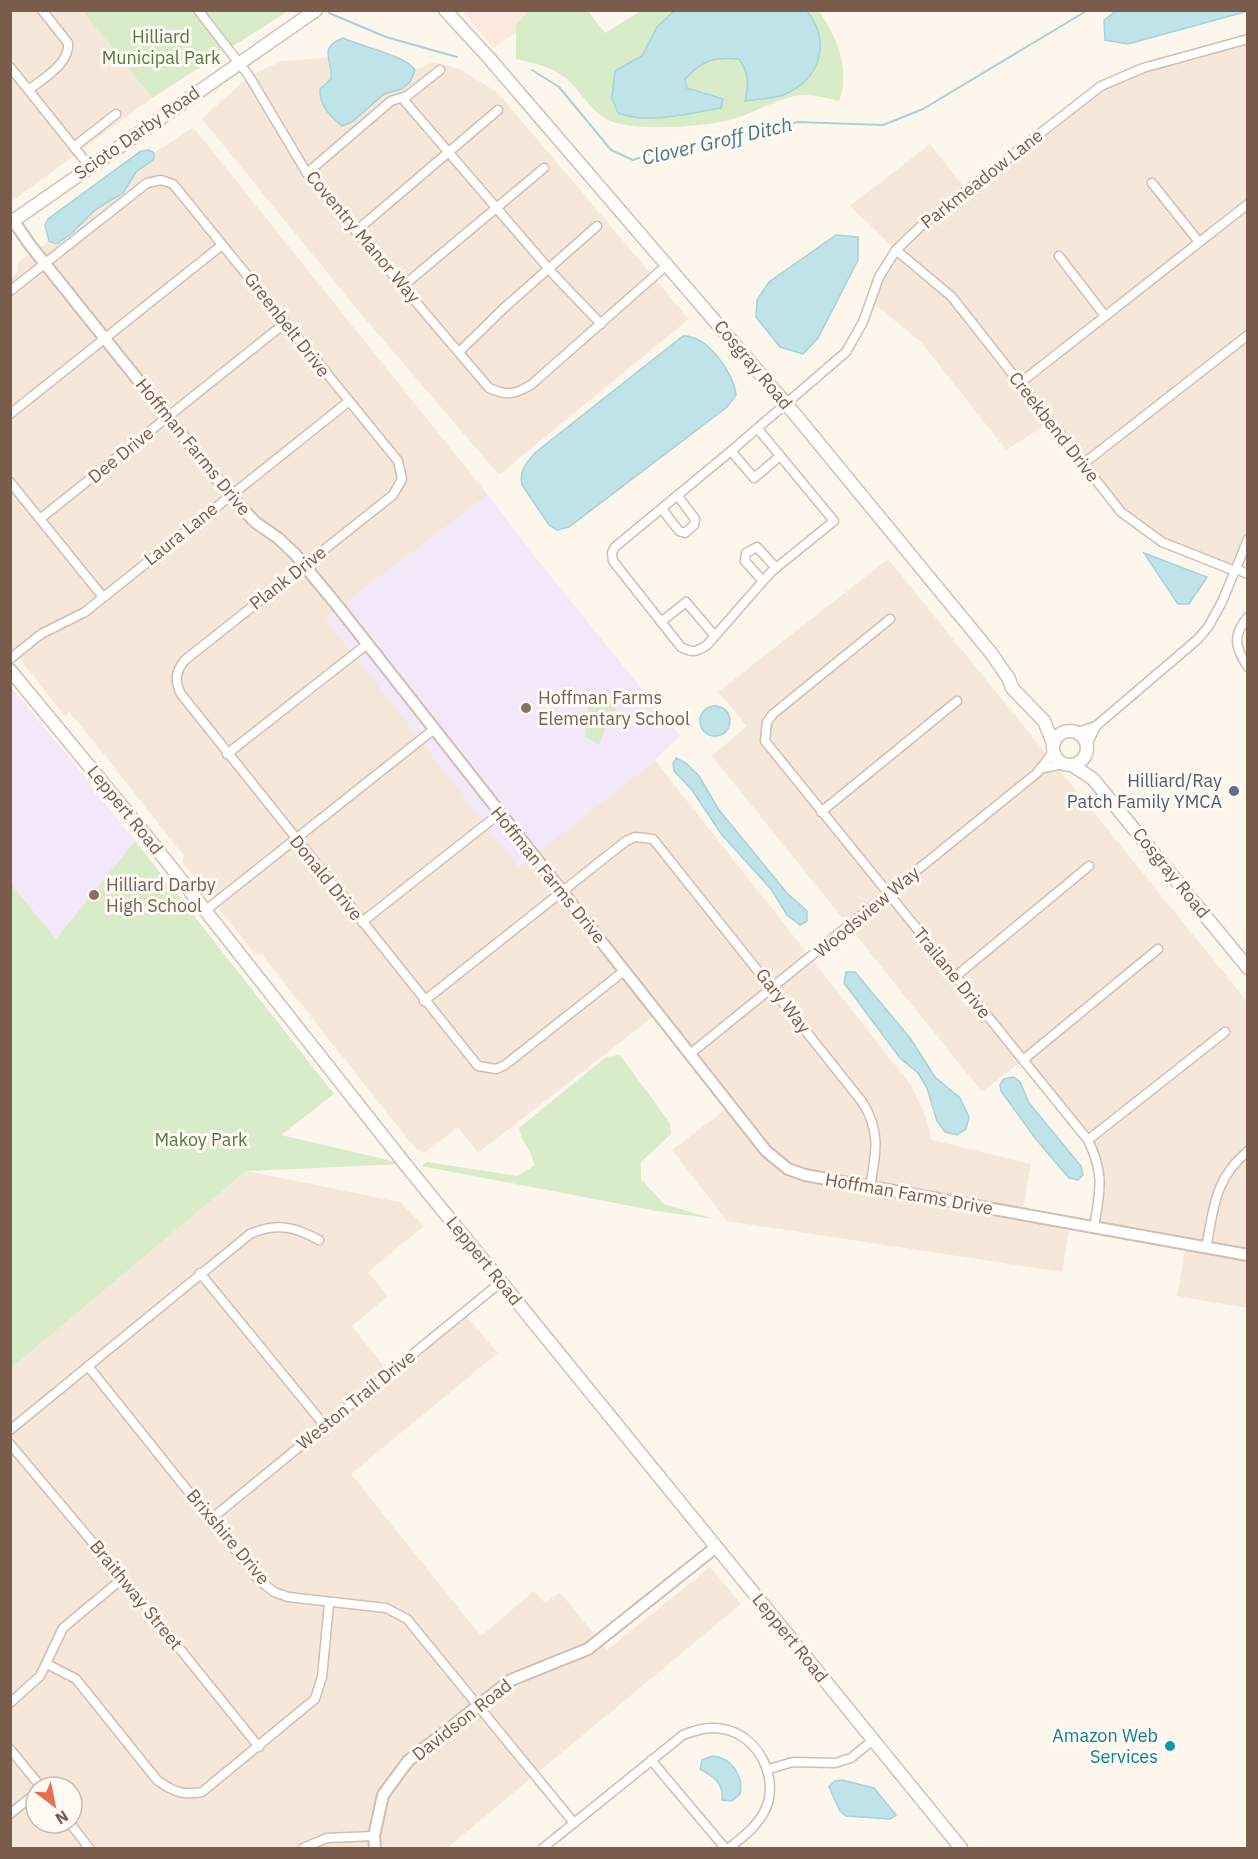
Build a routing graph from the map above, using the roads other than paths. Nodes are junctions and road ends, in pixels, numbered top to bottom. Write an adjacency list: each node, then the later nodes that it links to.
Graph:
1 (42, 10): 13 (street)
2 (198, 10): 10 (street, Coventry Manor Way)
3 (306, 10): 7 (main road, Scioto Darby Road)
4 (316, 10): 7 (main road, Scioto Darby Road)
5 (445, 10): 9 (main road, Cosgray Road)
6 (457, 10): 9 (main road, Cosgray Road)
7 (291, 27): 10 (main road, Scioto Darby Road)
8 (1248, 39): 30 (street, Parkmeadow Lane)
9 (489, 58): 33 (main road, Cosgray Road)
10 (238, 63): 19 (main road, Scioto Darby Road); 21 (street, Coventry Manor Way)
11 (10, 67): 13 (street)
12 (440, 70): 14 (street)
13 (29, 90): 17 (street)
14 (402, 98): 18 (street); 21 (street)
15 (498, 110): 18 (street)
16 (116, 114): 17 (street)
17 (75, 146): 19 (street)
18 (448, 153): 24 (street); 27 (street)
19 (90, 167): 25 (main road, Scioto Darby Road)
20 (544, 168): 24 (street)
21 (307, 173): 27 (street, Coventry Manor Way)
22 (1152, 183): 28 (street)
23 (1248, 204): 28 (street)
24 (496, 208): 34 (street); 35 (street)
25 (11, 221): 32 (street, Hoffman Farms Drive)
26 (597, 226): 34 (street)
27 (356, 231): 35 (street, Coventry Manor Way)
28 (1199, 242): 37 (street)
29 (222, 245): 32 (street, Greenbelt Drive); 38 (street, Greenbelt Drive); 41 (street)
30 (896, 250): 43 (street, Creekbend Drive); 45 (street, Parkmeadow Lane)
31 (1059, 256): 37 (street)
32 (44, 263): 36 (street); 41 (street, Hoffman Farms Drive)
33 (668, 264): 39 (street); 45 (main road, Cosgray Road)
34 (549, 269): 39 (street); 42 (street)
35 (403, 286): 42 (street, Coventry Manor Way)
36 (10, 291)
37 (1105, 315): 43 (street)
38 (285, 323): 44 (street, Greenbelt Drive); 47 (street, Dee Drive)
39 (601, 324): 42 (street, Coventry Manor Way)
40 (1248, 335): 51 (street)
41 (105, 339): 46 (street); 47 (street, Hoffman Farms Drive)
42 (459, 352)
43 (1020, 383): 51 (street, Creekbend Drive)
44 (348, 402): 52 (street, Greenbelt Drive); 54 (street, Laura Lane)
45 (786, 403): 48 (street, Parkmeadow Lane); 74 (main road, Cosgray Road)
46 (10, 414)
47 (168, 417): 54 (street, Hoffman Farms Drive); 57 (street, Dee Drive)
48 (758, 429): 49 (street, Parkmeadow Lane); 50 (street)
49 (731, 451): 50 (street); 55 (street, Parkmeadow Lane)
50 (780, 456): 60 (street)
51 (1083, 464): 61 (street, Creekbend Drive)
52 (402, 479): 59 (street, Plank Drive)
53 (10, 482): 57 (street)
54 (230, 495): 59 (street, Hoffman Farms Drive); 64 (street, Laura Lane)
55 (678, 496): 56 (street, Parkmeadow Lane); 56 (street)
56 (662, 509): 67 (street, Parkmeadow Lane)
57 (40, 519): 64 (street)
58 (1248, 539): 61 (street)
59 (304, 566): 69 (street, Hoffman Farms Drive); 73 (street, Plank Drive)
60 (776, 568): 63 (street); 63 (street)
61 (1235, 570): 62 (street, Creekbend Drive); 76 (street)
62 (1248, 574)
63 (763, 581): 68 (street)
64 (103, 597): 70 (street, Laura Lane)
65 (1248, 617): 71 (street)
66 (890, 619): 85 (street, Trailane Drive)
67 (661, 622): 68 (street); 68 (street)
68 (714, 635)
69 (366, 645): 77 (street, Hoffman Farms Drive); 81 (street)
70 (10, 659)
71 (1248, 667)
72 (10, 670): 91 (main road, Leppert Road)
73 (176, 679): 81 (street, Donald Drive)
74 (1009, 679): 78 (main road, Cosgray Road); 79 (main road, Cosgray Road)
75 (957, 701): 85 (street)
76 (1096, 726): 78 (street); 80 (street)
77 (433, 730): 86 (street, Hoffman Farms Drive); 87 (street)
78 (1073, 731): 79 (main road); 80 (main road)
79 (1053, 748): 82 (main road); 83 (street, Woodsview Way)
80 (1087, 750): 82 (main road); 84 (main road, Cosgray Road)
81 (227, 754): 87 (street, Donald Drive)
82 (1067, 765): 83 (street, Woodsview Way); 84 (main road, Cosgray Road)
83 (1044, 768): 90 (street, Woodsview Way)
84 (1093, 779): 94 (main road, Cosgray Road)
85 (821, 812): 90 (street, Trailane Drive)
86 (499, 814): 89 (street, Hoffman Farms Drive); 92 (street)
87 (295, 840): 91 (street); 92 (street, Donald Drive)
88 (1089, 866): 96 (street)
89 (562, 892): 95 (street, Hoffman Farms Drive); 97 (street, Gary Way); 98 (street)
90 (888, 895): 96 (street, Trailane Drive); 97 (street, Woodsview Way)
91 (206, 910): 110 (main road, Leppert Road)
92 (362, 922): 98 (street, Donald Drive)
93 (1158, 949): 101 (street)
94 (1248, 968)
95 (624, 971): 98 (street, Donald Drive); 100 (street, Hoffman Farms Drive)
96 (955, 977): 101 (street, Trailane Drive)
97 (773, 988): 100 (street, Woodsview Way); 104 (street, Gary Way)
98 (424, 1001)
99 (1226, 1032): 102 (street)
100 (690, 1054): 104 (street, Hoffman Farms Drive)
101 (1023, 1060): 102 (street, Trailane Drive)
102 (1089, 1140): 105 (street, Trailane Drive)
103 (1248, 1151): 107 (street)
104 (870, 1187): 105 (street, Hoffman Farms Drive)
105 (1094, 1227): 107 (street, Hoffman Farms Drive)
106 (319, 1240): 109 (street)
107 (1206, 1248): 108 (street, Hoffman Farms Drive)
108 (1248, 1255)
109 (200, 1273): 111 (street); 112 (street)
110 (501, 1282): 112 (street, Weston Trail Drive); 116 (main road, Leppert Road)
111 (88, 1366): 113 (street); 115 (street, Brixshire Drive)
112 (325, 1426): 115 (street, Weston Trail Drive)
113 (10, 1430)
114 (10, 1444): 117 (street, Braithway Street)
115 (211, 1519): 118 (street, Brixshire Drive)
116 (716, 1547): 121 (street, Davidson Road); 122 (main road, Leppert Road)
117 (123, 1578): 119 (street); 123 (street, Braithway Street)
118 (329, 1604): 121 (street, Brixshire Drive); 123 (street)
119 (47, 1664): 120 (street); 123 (street)
120 (10, 1703)
121 (478, 1704): 130 (street, Brixshire Drive); 132 (street, Davidson Road)
122 (873, 1740): 126 (street); 138 (main road, Leppert Road)
123 (259, 1747)
124 (10, 1749): 127 (street)
125 (651, 1760): 126 (street); 130 (street); 137 (street)
126 (769, 1769): 137 (street)
127 (31, 1775)
128 (24, 1803): 129 (street)
129 (10, 1814)
130 (574, 1823): 136 (street)
131 (79, 1835): 133 (street)
132 (374, 1836): 134 (street); 135 (street, Davidson Road)
133 (89, 1848)
134 (303, 1848)
135 (375, 1848)
136 (543, 1848)
137 (727, 1848)
138 (961, 1848)

